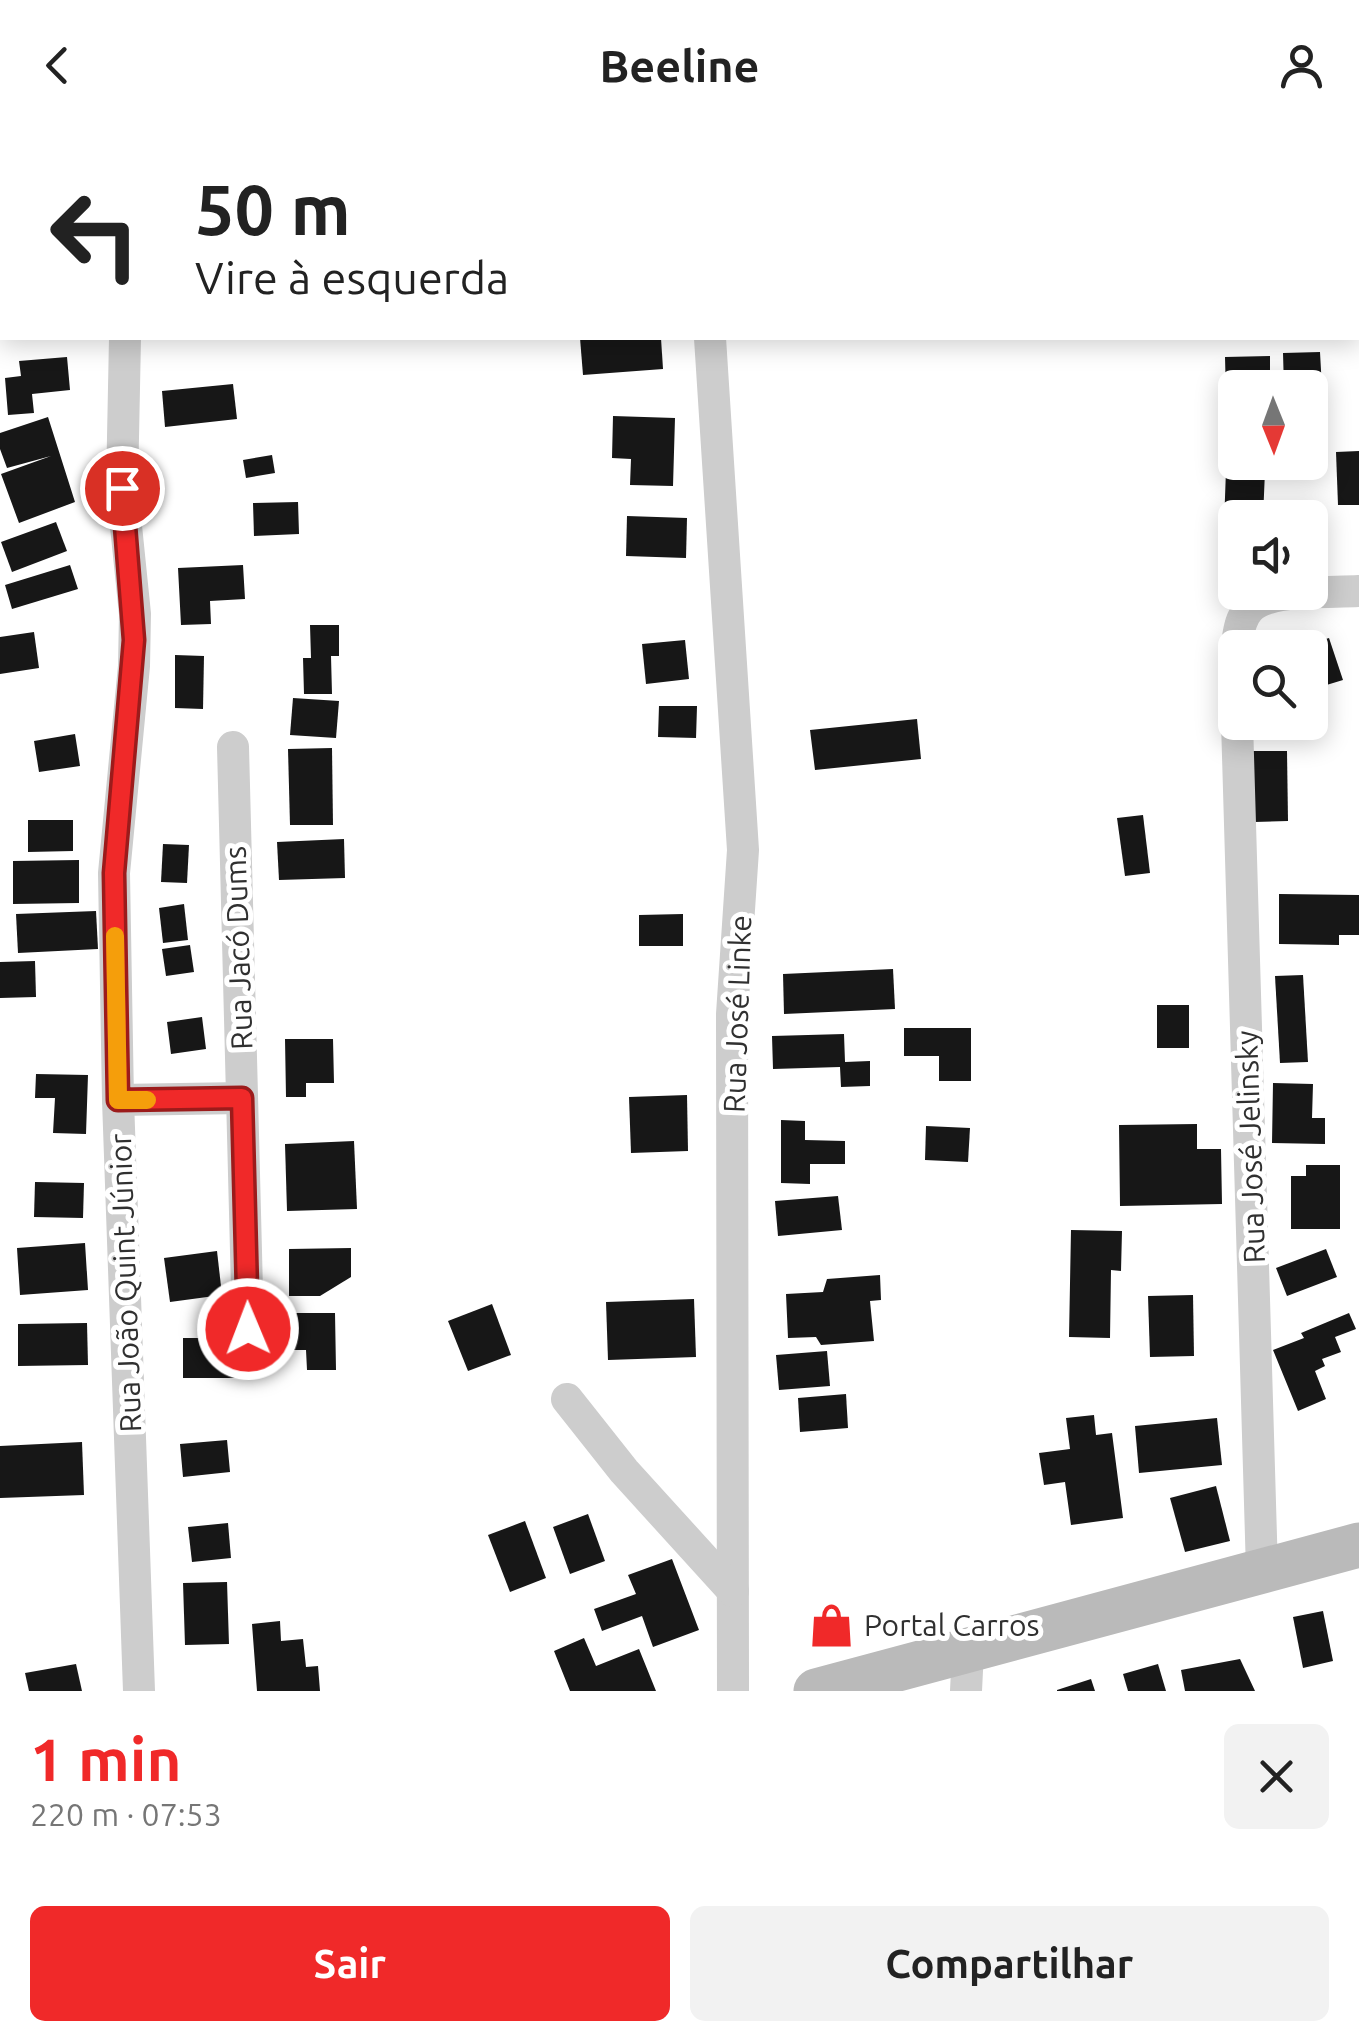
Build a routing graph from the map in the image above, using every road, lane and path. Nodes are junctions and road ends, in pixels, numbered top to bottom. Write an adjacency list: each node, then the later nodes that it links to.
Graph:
1 (125, 340): 8 (street, Rua João Quint Júnior)
2 (710, 340): 13 (street, Rua José Linke)
3 (1359, 591): 4 (street)
4 (1239, 630)
5 (1239, 740): 12 (street, Rua José Jelinsky)
6 (233, 747): 7 (street, Rua Jacó Dums)
7 (242, 1098): 8 (street); 9 (street, Rua Jacó Dums)
8 (118, 1100): 15 (street, Rua João Quint Júnior)
9 (248, 1329)
10 (567, 1399): 13 (street)
11 (1359, 1545): 12 (main road)
12 (1262, 1571): 14 (main road)
13 (733, 1590): 16 (street, Rua José Linke)
14 (967, 1671): 17 (main road)
15 (139, 1691)
16 (733, 1691)
17 (816, 1691)

